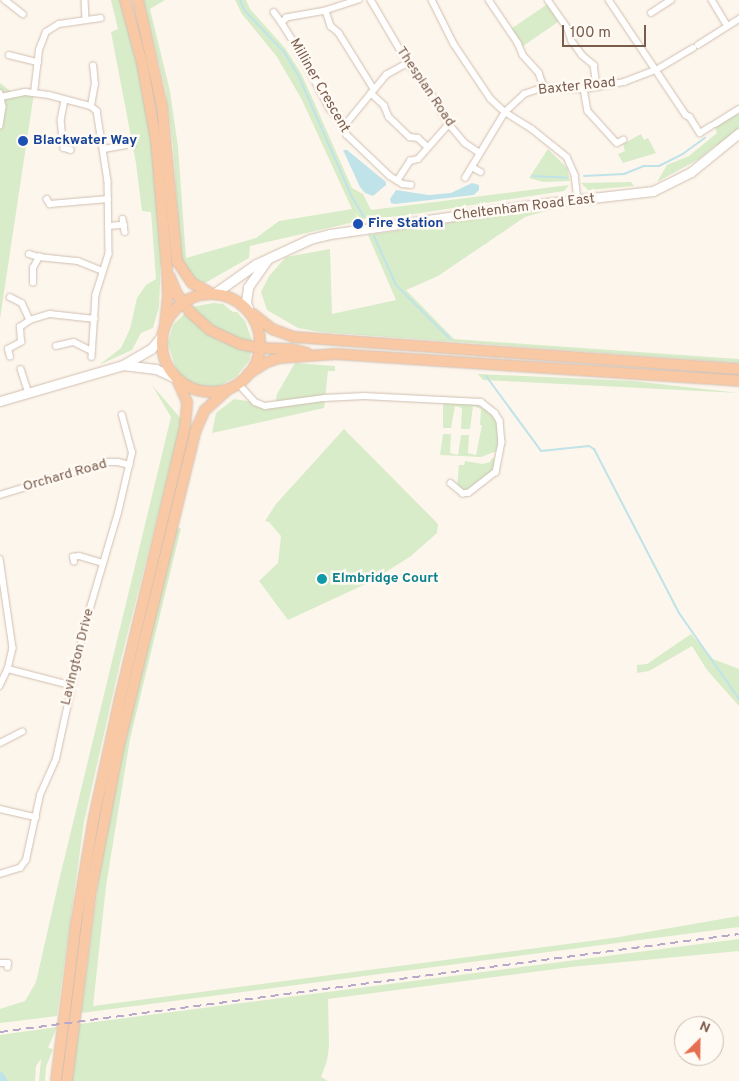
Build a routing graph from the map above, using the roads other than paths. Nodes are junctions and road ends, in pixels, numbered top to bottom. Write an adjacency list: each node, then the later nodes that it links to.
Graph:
1 (85, 0): 19 (street)
2 (125, 0): 60 (highway)
3 (138, 0): 63 (highway)
4 (359, 0): 13 (street, Milliner Crescent)
5 (371, 0): 24 (street, Thespian Road)
6 (432, 0): 36 (street)
7 (489, 0): 27 (street)
8 (548, 0): 28 (street)
9 (609, 0): 26 (street)
10 (669, 0): 15 (street)
11 (712, 0): 21 (street)
12 (2, 1): 16 (street)
13 (326, 11): 20 (street, Milliner Crescent); 30 (street)
14 (274, 12): 20 (street)
15 (651, 13)
16 (23, 14)
17 (101, 18): 19 (street)
18 (739, 19): 21 (street, Baxter Road)
19 (86, 20): 23 (street)
20 (282, 23): 38 (street, Milliner Crescent)
21 (727, 25): 26 (street, Baxter Road)
22 (8, 55): 23 (street)
23 (38, 62): 31 (street)
24 (408, 63): 30 (street); 37 (street, Thespian Road)
25 (93, 66): 34 (street)
26 (656, 70): 28 (street, Baxter Road); 35 (street)
27 (544, 87): 29 (street, Baxter Road); 36 (street, Baxter Road)
28 (597, 88): 29 (street, Baxter Road)
29 (584, 89): 41 (street)
30 (372, 91): 38 (street); 43 (street)
31 (34, 93): 32 (street); 33 (street)
32 (1, 95): 39 (street)
33 (65, 100): 34 (street); 45 (street)
34 (91, 106): 44 (street)
35 (739, 108)
36 (505, 112): 46 (street); 53 (street)
37 (449, 124): 43 (street); 46 (street, Thespian Road)
38 (345, 125): 50 (street, Milliner Crescent)
39 (0, 126)
40 (739, 133): 53 (main road, Cheltenham Road East)
41 (623, 140)
42 (132, 144): 44 (street)
43 (428, 147): 50 (street)
44 (104, 149): 52 (street)
45 (71, 150)
46 (480, 153): 47 (street)
47 (472, 167): 48 (street); 49 (street)
48 (481, 172)
49 (466, 178)
50 (397, 181): 51 (street)
51 (411, 185)
52 (108, 199): 54 (street); 55 (street)
53 (578, 201): 59 (main road, Cheltenham Road East)
54 (47, 203)
55 (108, 226): 56 (street); 61 (street)
56 (125, 232)
57 (29, 254): 58 (street)
58 (39, 258): 61 (street); 62 (street)
59 (267, 260): 63 (main road, Cheltenham Road East); 66 (main road, Cheltenham Road East)
60 (167, 269): 65 (highway); 69 (highway)
61 (103, 271): 67 (street)
62 (33, 284)
63 (212, 293): 65 (highway); 66 (highway)
64 (10, 297): 68 (street)
65 (184, 304): 69 (highway); 72 (highway)
66 (250, 311): 72 (highway); 76 (highway)
67 (95, 319): 68 (street); 71 (street)
68 (30, 320): 74 (street)
69 (165, 325): 70 (highway)
70 (162, 336): 75 (main road); 79 (highway)
71 (56, 346)
72 (259, 348): 73 (highway); 78 (highway)
73 (315, 355): 78 (highway); 80 (highway)
74 (10, 357)
75 (123, 364): 79 (main road); 83 (main road)
76 (739, 369)
77 (20, 374): 83 (street)
78 (248, 374): 81 (highway)
79 (176, 379): 82 (highway); 104 (highway)
80 (739, 381)
81 (238, 383): 82 (highway); 87 (street)
82 (227, 390): 105 (highway)
83 (29, 394): 84 (main road)
84 (0, 401)
85 (122, 415): 86 (street, Lavington Drive)
86 (130, 465): 88 (street, Orchard Road); 91 (street, Lavington Drive)
87 (451, 484)
88 (0, 495)
89 (73, 556): 91 (street)
90 (0, 559): 92 (street)
91 (103, 563): 93 (street, Lavington Drive)
92 (8, 669): 93 (street); 94 (street)
93 (70, 685): 100 (street, Lavington Drive)
94 (0, 686)
95 (10, 728): 97 (street)
96 (22, 732): 97 (street)
97 (14, 736): 98 (street)
98 (0, 743)
99 (0, 809): 100 (street)
100 (36, 817): 101 (street, Lavington Drive)
101 (0, 874)
102 (0, 963): 103 (street)
103 (8, 963)
104 (56, 1081)
105 (66, 1081)

